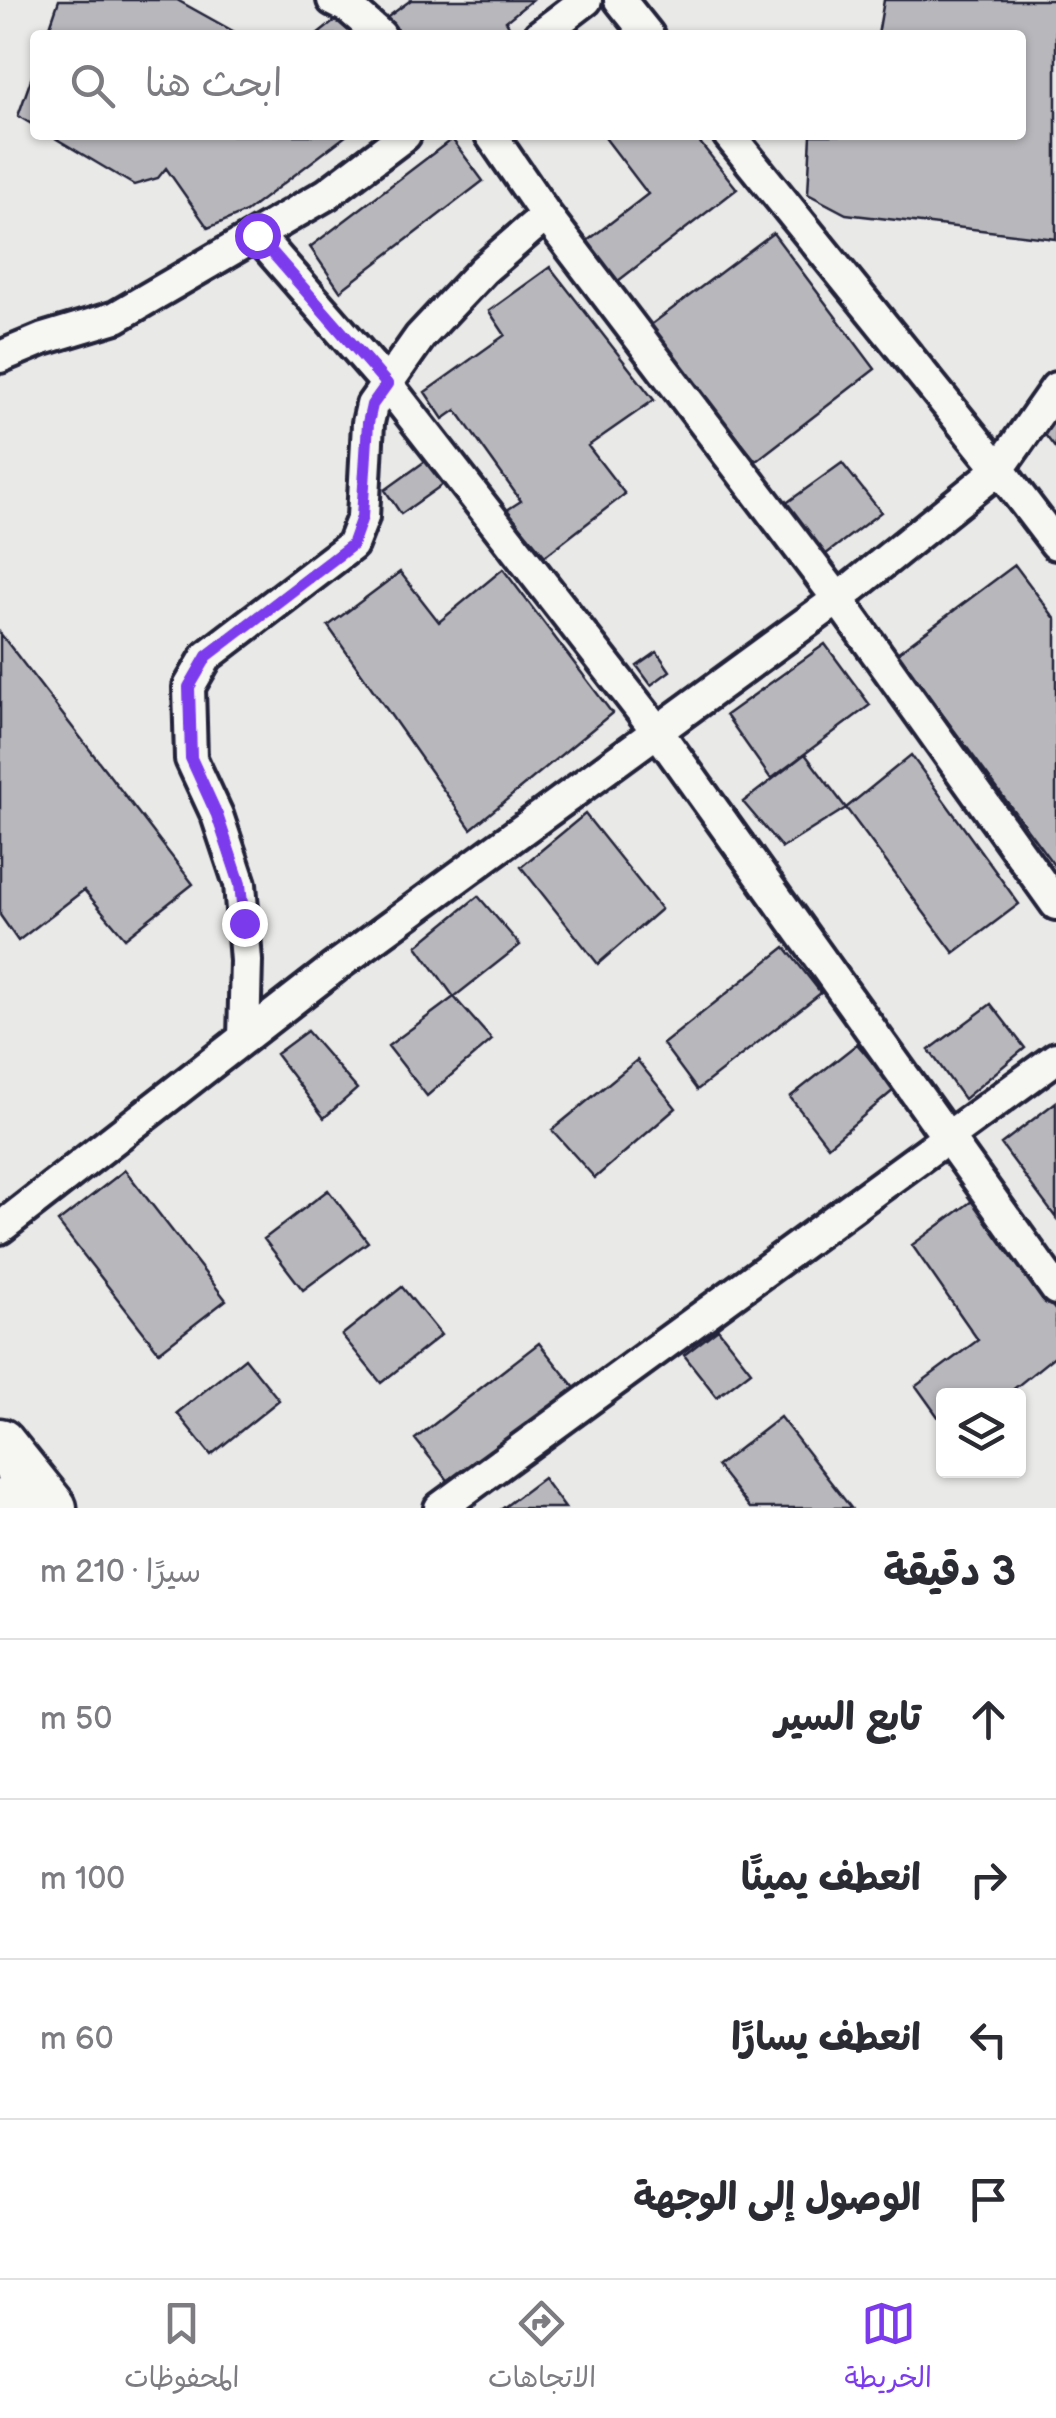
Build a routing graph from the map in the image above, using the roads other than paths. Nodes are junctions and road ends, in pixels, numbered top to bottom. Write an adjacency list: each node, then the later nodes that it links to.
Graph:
1 (333, 0): 4 (street)
2 (586, 0): 5 (street)
3 (620, 0): 6 (street)
4 (374, 30)
5 (547, 30)
6 (644, 30)
7 (399, 140): 11 (street)
8 (494, 140): 10 (street)
9 (733, 140): 15 (street)
10 (546, 216): 13 (street); 17 (street)
11 (257, 235): 12 (street); 13 (street)
12 (0, 357)
13 (387, 384): 18 (street); 20 (street)
14 (1056, 388): 15 (street)
15 (999, 469): 16 (street); 17 (street)
16 (1056, 544)
17 (838, 599): 18 (street); 19 (street)
18 (658, 732): 20 (street); 22 (street)
19 (1056, 904)
20 (244, 1038): 23 (street)
21 (1056, 1058): 22 (street)
22 (948, 1138): 24 (street); 27 (street)
23 (0, 1228)
24 (1056, 1289)
25 (0, 1444): 26 (main road)
26 (52, 1508)
27 (440, 1508)

